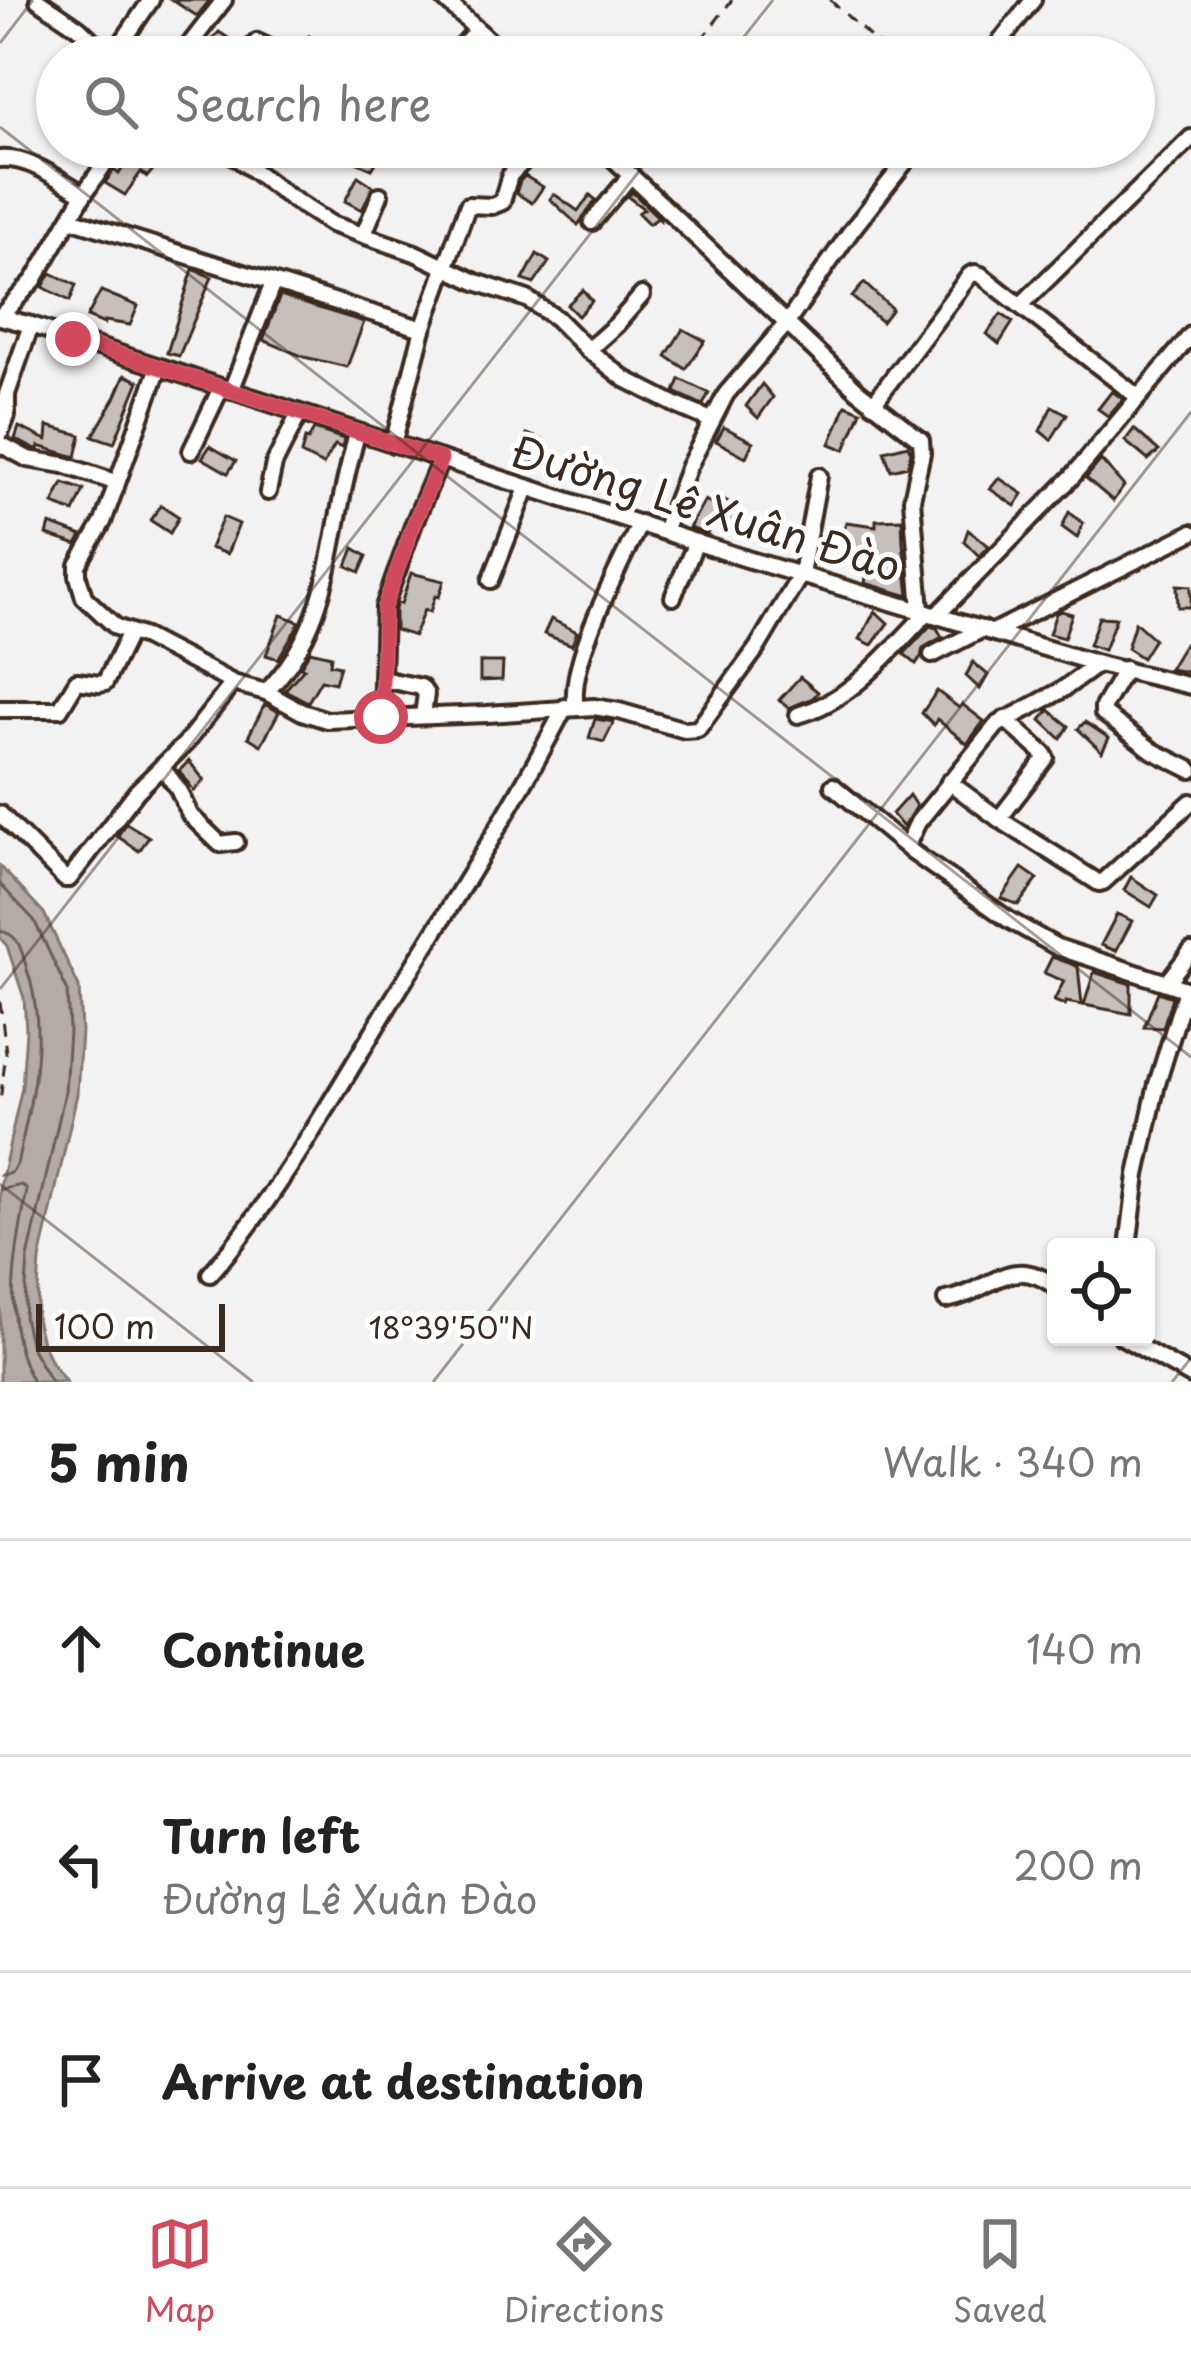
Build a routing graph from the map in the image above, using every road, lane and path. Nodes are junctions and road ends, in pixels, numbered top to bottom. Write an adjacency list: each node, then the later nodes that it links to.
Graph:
1 (38, 0): 9 (street)
2 (151, 0): 10 (street)
3 (224, 0): 11 (street)
4 (445, 0): 8 (street)
5 (732, 0): 14 (path)
6 (830, 0): 15 (path)
7 (1034, 0): 16 (street)
8 (477, 30): 12 (street); 13 (street)
9 (89, 36)
10 (126, 36)
11 (196, 36)
12 (471, 36)
13 (484, 36)
14 (704, 36)
15 (869, 36)
16 (1005, 36)
17 (1191, 138): 35 (street)
18 (0, 159): 20 (street)
19 (36, 168): 27 (street)
20 (36, 168)
21 (102, 168): 27 (street)
22 (250, 168): 31 (street)
23 (517, 168): 32 (street)
24 (624, 168): 26 (street)
25 (900, 168): 37 (street)
26 (631, 175): 30 (street); 37 (street)
27 (84, 194): 29 (street)
28 (380, 195): 31 (street)
29 (70, 219): 33 (street); 36 (street)
30 (592, 222)
31 (364, 234): 32 (street)
32 (446, 268): 39 (street); 41 (street)
33 (273, 283): 39 (street); 43 (street)
34 (642, 295): 41 (street)
35 (1021, 305): 45 (street); 46 (street)
36 (0, 317): 38 (street, Đường Lê Xuân Đào)
37 (787, 323): 46 (street); 48 (street)
38 (31, 325): 42 (street, Đường Lê Xuân Đào); 44 (street)
39 (423, 329): 52 (street)
40 (1191, 334): 45 (street)
41 (588, 350): 48 (street)
42 (158, 367): 43 (street, Đường Lê Xuân Đào); 56 (street)
43 (226, 389): 47 (street, Đường Lê Xuân Đào); 53 (street)
44 (3, 395): 49 (street)
45 (1138, 397): 66 (street)
46 (873, 404): 66 (street)
47 (299, 414): 50 (street, Đường Lê Xuân Đào); 58 (street)
48 (711, 420): 60 (street)
49 (0, 434)
50 (357, 434): 52 (street, Đường Lê Xuân Đào); 75 (street)
51 (0, 444): 56 (street)
52 (393, 444): 54 (street, Đường Lê Xuân Đào)
53 (191, 451)
54 (441, 459): 57 (street, Đường Lê Xuân Đào); 72 (street)
55 (819, 476): 63 (street)
56 (115, 482): 68 (street)
57 (527, 488): 59 (street, Đường Lê Xuân Đào); 64 (street)
58 (268, 492)
59 (640, 523): 60 (street, Đường Lê Xuân Đào); 76 (street)
60 (664, 531): 62 (street, Đường Lê Xuân Đào)
61 (1191, 533): 67 (street)
62 (695, 542): 63 (street, Đường Lê Xuân Đào); 65 (street)
63 (801, 574): 66 (street, Đường Lê Xuân Đào); 76 (street)
64 (491, 580)
65 (673, 597)
66 (928, 612): 67 (street, Đường Lê Xuân Đào); 79 (street)
67 (988, 630): 69 (street); 70 (street, Đường Lê Xuân Đào)
68 (130, 632): 73 (street); 77 (street)
69 (932, 656)
70 (1098, 664): 71 (street, Đường Lê Xuân Đào); 81 (street)
71 (1125, 669): 74 (street, Đường Lê Xuân Đào); 83 (street)
72 (382, 679): 78 (street); 80 (street)
73 (232, 683): 75 (street); 82 (street)
74 (1191, 686)
75 (266, 692): 80 (street)
76 (571, 707): 78 (street); 97 (street)
77 (0, 709)
78 (423, 715): 80 (street)
79 (798, 715)
80 (381, 717)
81 (1005, 719): 84 (street); 88 (street)
82 (162, 766): 87 (street); 89 (street)
83 (1191, 770)
84 (949, 782): 88 (street); 90 (street)
85 (833, 786): 90 (street)
86 (1191, 802): 88 (street)
87 (0, 814)
88 (999, 819)
89 (236, 842)
90 (909, 849): 92 (street)
91 (1191, 951): 92 (street)
92 (1167, 982): 93 (street)
93 (1188, 991): 96 (street)
94 (0, 1001): 95 (path)
95 (0, 1102)
96 (1129, 1238)
97 (210, 1274)
98 (1047, 1280): 99 (street)
99 (946, 1300)
100 (1138, 1346): 101 (street)
101 (1191, 1376)

